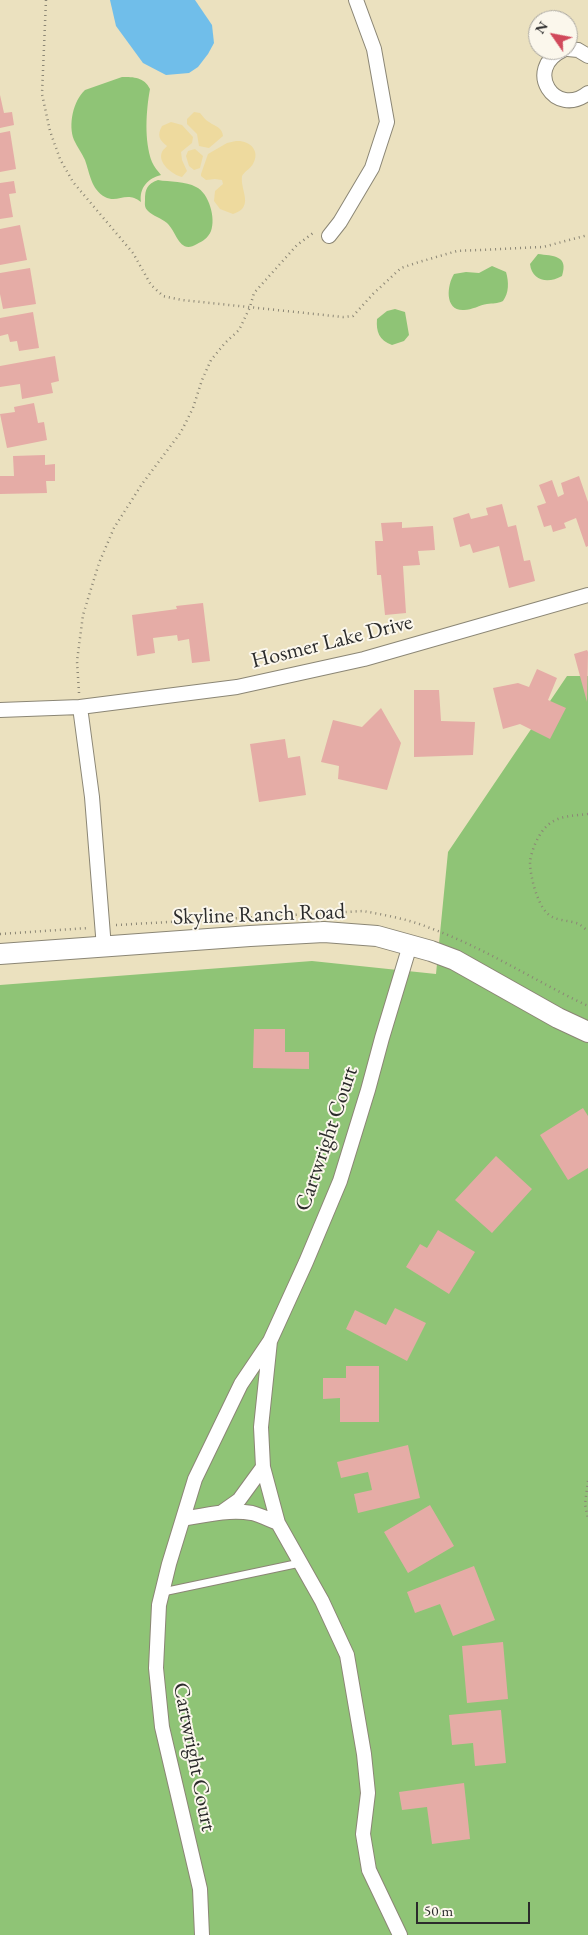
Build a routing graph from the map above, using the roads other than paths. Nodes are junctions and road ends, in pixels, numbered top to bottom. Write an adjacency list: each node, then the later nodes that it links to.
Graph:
1 (356, 0): 4 (street)
2 (549, 60): 3 (street)
3 (588, 93)
4 (330, 236)
5 (588, 595): 6 (street, Hosmer Lake Drive)
6 (80, 707): 7 (street, Hosmer Lake Drive); 9 (street)
7 (0, 710)
8 (410, 944): 9 (street, Skyline Ranch Road); 11 (street, Skyline Ranch Road); 12 (street, Cartwright Court)
9 (104, 948): 10 (street, Skyline Ranch Road)
10 (0, 954)
11 (588, 1032)
12 (270, 1341): 13 (street, Cartwright Court); 15 (street, Cartwright Court)
13 (263, 1467): 14 (street); 16 (street, Cartwright Court)
14 (222, 1512): 15 (street); 16 (street)
15 (183, 1518): 18 (street, Cartwright Court)
16 (278, 1523): 17 (street, Cartwright Court)
17 (300, 1563): 18 (lane); 20 (street, Cartwright Court)
18 (162, 1592): 19 (street, Cartwright Court)
19 (202, 1935)
20 (400, 1935)

